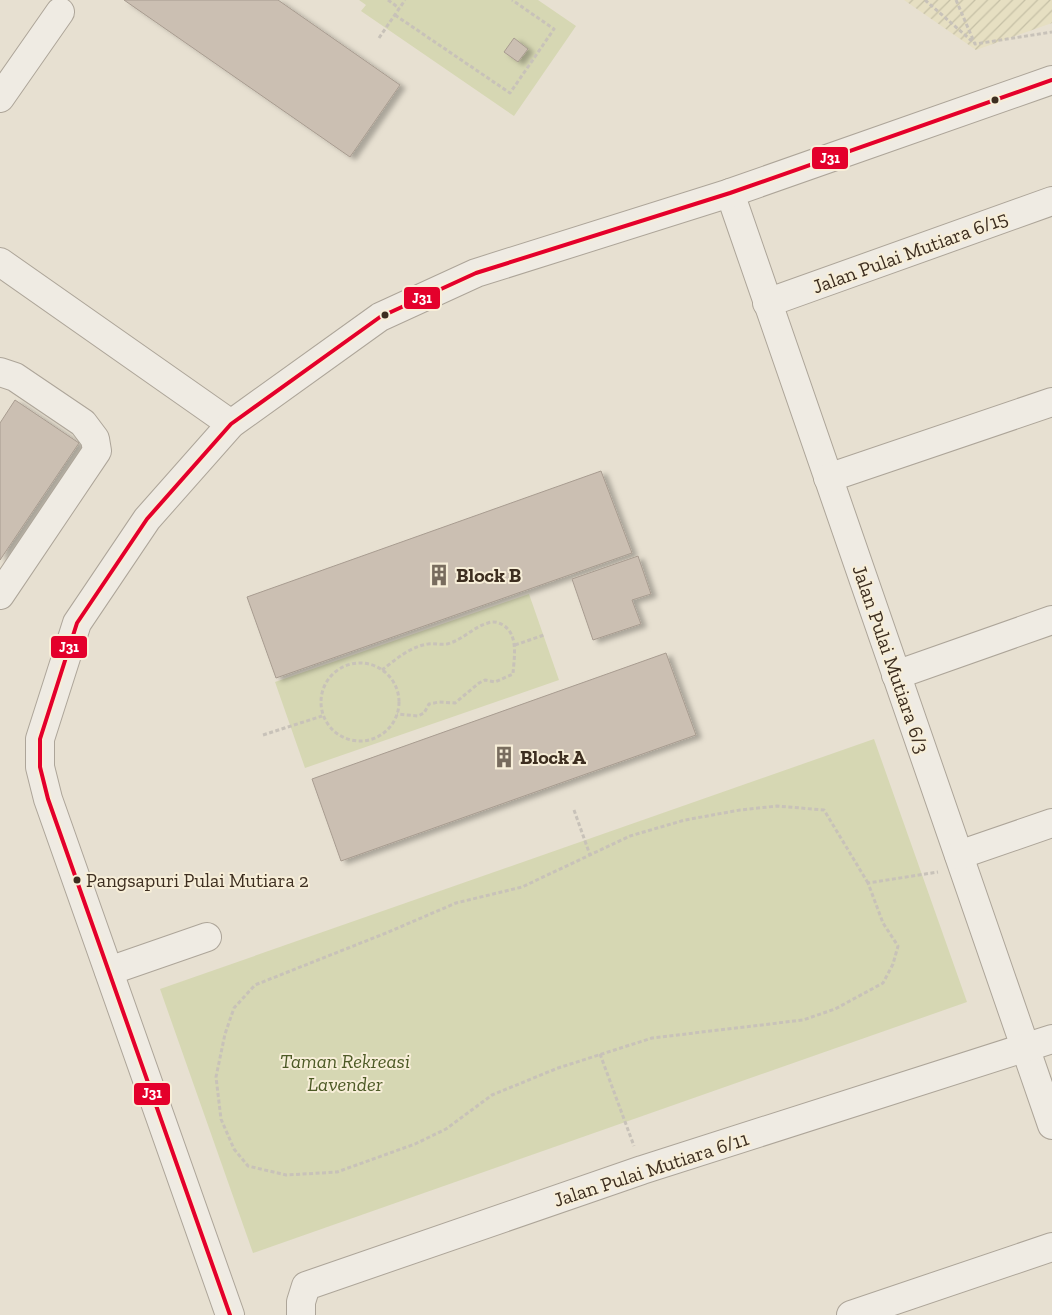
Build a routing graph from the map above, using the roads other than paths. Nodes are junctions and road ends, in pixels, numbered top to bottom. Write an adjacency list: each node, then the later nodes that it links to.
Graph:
1 (60, 12): 3 (street)
2 (1052, 80): 4 (street)
3 (0, 98)
4 (730, 193): 7 (street, Jalan Pulai Mutiara 6/3); 10 (street)
5 (1052, 201): 7 (street, Jalan Pulai Mutiara 6/15)
6 (0, 262): 10 (street)
7 (768, 302): 11 (street, Jalan Pulai Mutiara 6/3)
8 (3, 379): 12 (street)
9 (1052, 402): 11 (street)
10 (231, 424): 18 (street)
11 (828, 478): 14 (street, Jalan Pulai Mutiara 6/3)
12 (0, 595)
13 (1052, 620): 14 (street)
14 (896, 675): 16 (street, Jalan Pulai Mutiara 6/3)
15 (1052, 824): 16 (street)
16 (961, 862): 20 (street, Jalan Pulai Mutiara 6/3)
17 (207, 937): 18 (street)
18 (108, 971): 23 (street)
19 (1052, 1039): 20 (street, Jalan Pulai Mutiara 6/11)
20 (1026, 1049): 21 (street, Jalan Pulai Mutiara 6/3); 24 (street, Jalan Pulai Mutiara 6/11)
21 (1052, 1125)
22 (1052, 1247): 25 (street)
23 (230, 1315)
24 (301, 1315)
25 (851, 1315)

